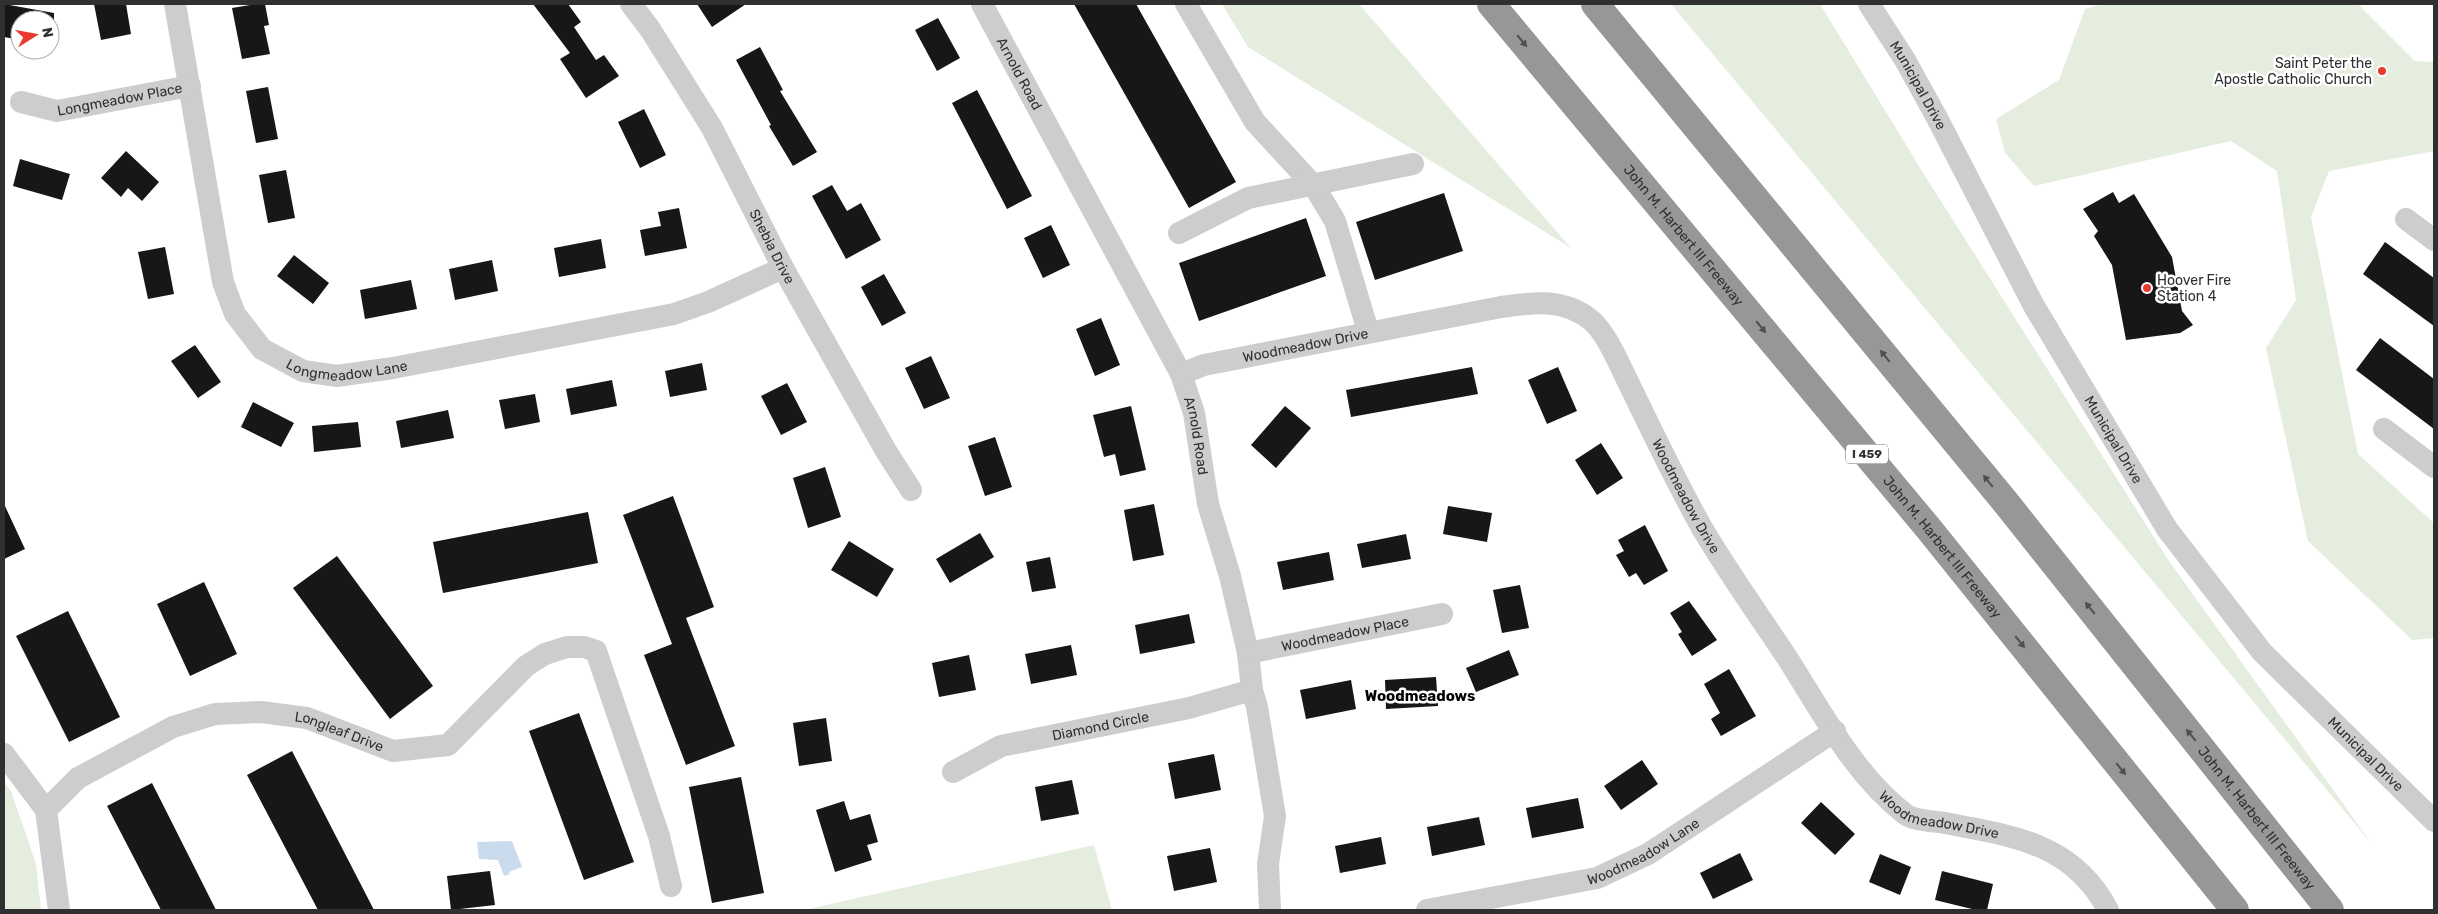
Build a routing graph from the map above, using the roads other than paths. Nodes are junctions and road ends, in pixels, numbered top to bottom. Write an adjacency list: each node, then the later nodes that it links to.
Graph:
1 (176, 4): 8 (street, Longmeadow Lane)
2 (631, 4): 15 (street, Shebia Drive)
3 (982, 4): 17 (street, Arnold Road)
4 (1186, 4): 11 (street)
5 (1491, 4): 34 (highway, John M. Harbert III Freeway / I 459, one-way to 34)
6 (1595, 4): 35 (highway, John M. Harbert III Freeway, one-way to 6)
7 (1869, 4): 28 (street, Municipal Drive)
8 (190, 86): 9 (street, Longmeadow Place); 15 (street, Longmeadow Lane)
9 (21, 102)
10 (1413, 164): 11 (street)
11 (1314, 186): 13 (street); 16 (street)
12 (2406, 219): 14 (street)
13 (1178, 233)
14 (2434, 240)
15 (783, 268): 20 (street, Shebia Drive)
16 (1368, 331): 17 (street, Woodmeadow Drive); 24 (street, Woodmeadow Drive)
17 (1182, 374): 22 (street, Arnold Road)
18 (2384, 429): 19 (street)
19 (2434, 467)
20 (911, 490)
21 (1442, 614): 22 (street, Woodmeadow Place)
22 (1248, 652): 23 (street, Arnold Road)
23 (1252, 690): 26 (street, Diamond Circle); 32 (street, Arnold Road)
24 (1835, 731): 30 (street, Woodmeadow Lane); 33 (street, Woodmeadow Drive)
25 (4, 754): 27 (street)
26 (953, 772)
27 (46, 810): 29 (street, Longleaf Drive); 31 (street)
28 (2434, 821)
29 (671, 886)
30 (1439, 909)
31 (59, 910)
32 (1270, 910)
33 (2108, 910)
34 (2235, 910)
35 (2330, 910)

